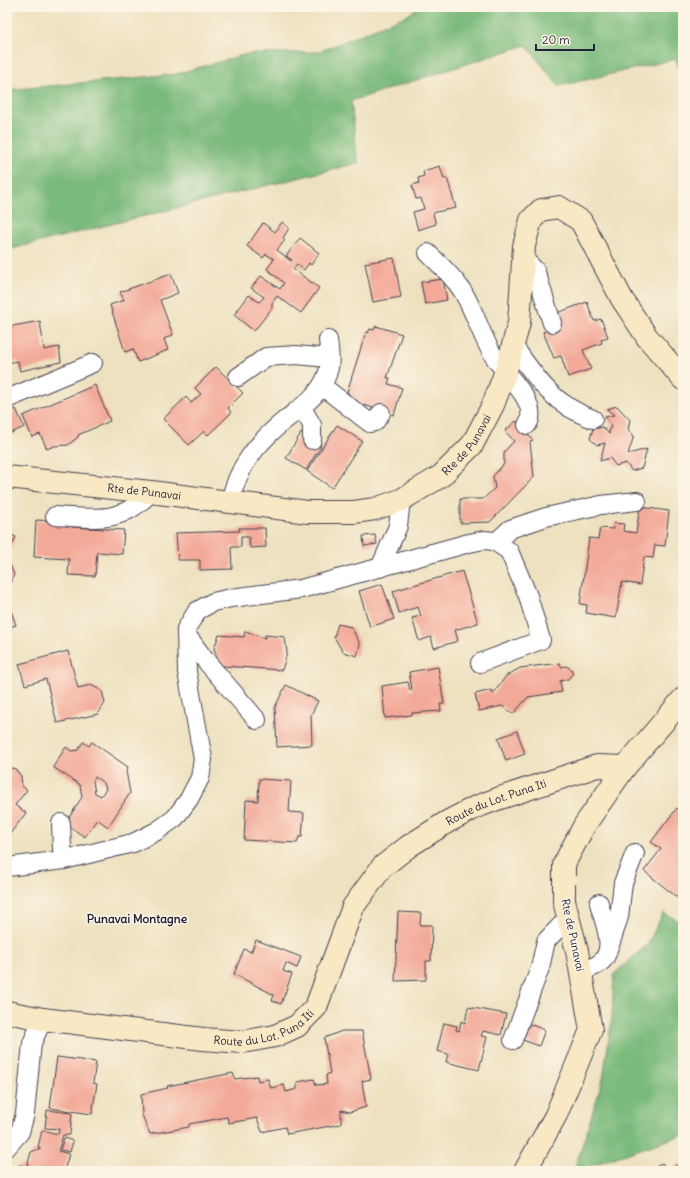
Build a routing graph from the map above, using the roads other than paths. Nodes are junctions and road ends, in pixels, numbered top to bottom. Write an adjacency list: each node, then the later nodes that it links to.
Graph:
1 (428, 253): 8 (street)
2 (523, 258): 3 (street); 5 (main road, Rte de Punavai); 10 (main road, Rte de Punavai)
3 (552, 323)
4 (328, 340): 6 (street)
5 (513, 345): 8 (main road, Rte de Punavai); 15 (street)
6 (329, 358): 9 (street); 11 (street)
7 (93, 363): 12 (street)
8 (506, 371): 16 (street); 20 (main road, Rte de Punavai)
9 (238, 377)
10 (683, 379)
11 (322, 386): 13 (street); 14 (street)
12 (7, 399)
13 (302, 408): 17 (street); 22 (street)
14 (381, 413)
15 (593, 419)
16 (527, 425)
17 (312, 440)
18 (7, 477): 19 (main road, Rte de Punavai)
19 (151, 492): 22 (main road, Rte de Punavai); 23 (street)
20 (401, 500): 22 (main road, Rte de Punavai); 25 (street)
21 (637, 500): 24 (street)
22 (230, 503)
23 (55, 516)
24 (496, 542): 25 (street); 27 (street)
25 (380, 568): 26 (street)
26 (186, 634): 29 (street); 33 (street)
27 (480, 663)
28 (683, 699): 30 (main road, Rte de Punavai)
29 (257, 720)
30 (625, 767): 36 (main road, Rte de Punavai); 40 (main road, Route du Lot. Puna Iti)
31 (61, 823): 33 (street)
32 (636, 853): 37 (street)
33 (67, 859): 34 (street)
34 (7, 867)
35 (599, 903): 37 (street)
36 (569, 917): 38 (main road, Rte de Punavai); 41 (street)
37 (610, 945): 38 (street)
38 (581, 972): 43 (main road, Rte de Punavai)
39 (7, 1012): 40 (main road, Route du Lot. Puna Iti)
40 (43, 1019): 42 (street)
41 (513, 1040)
42 (7, 1147)
43 (525, 1171)

